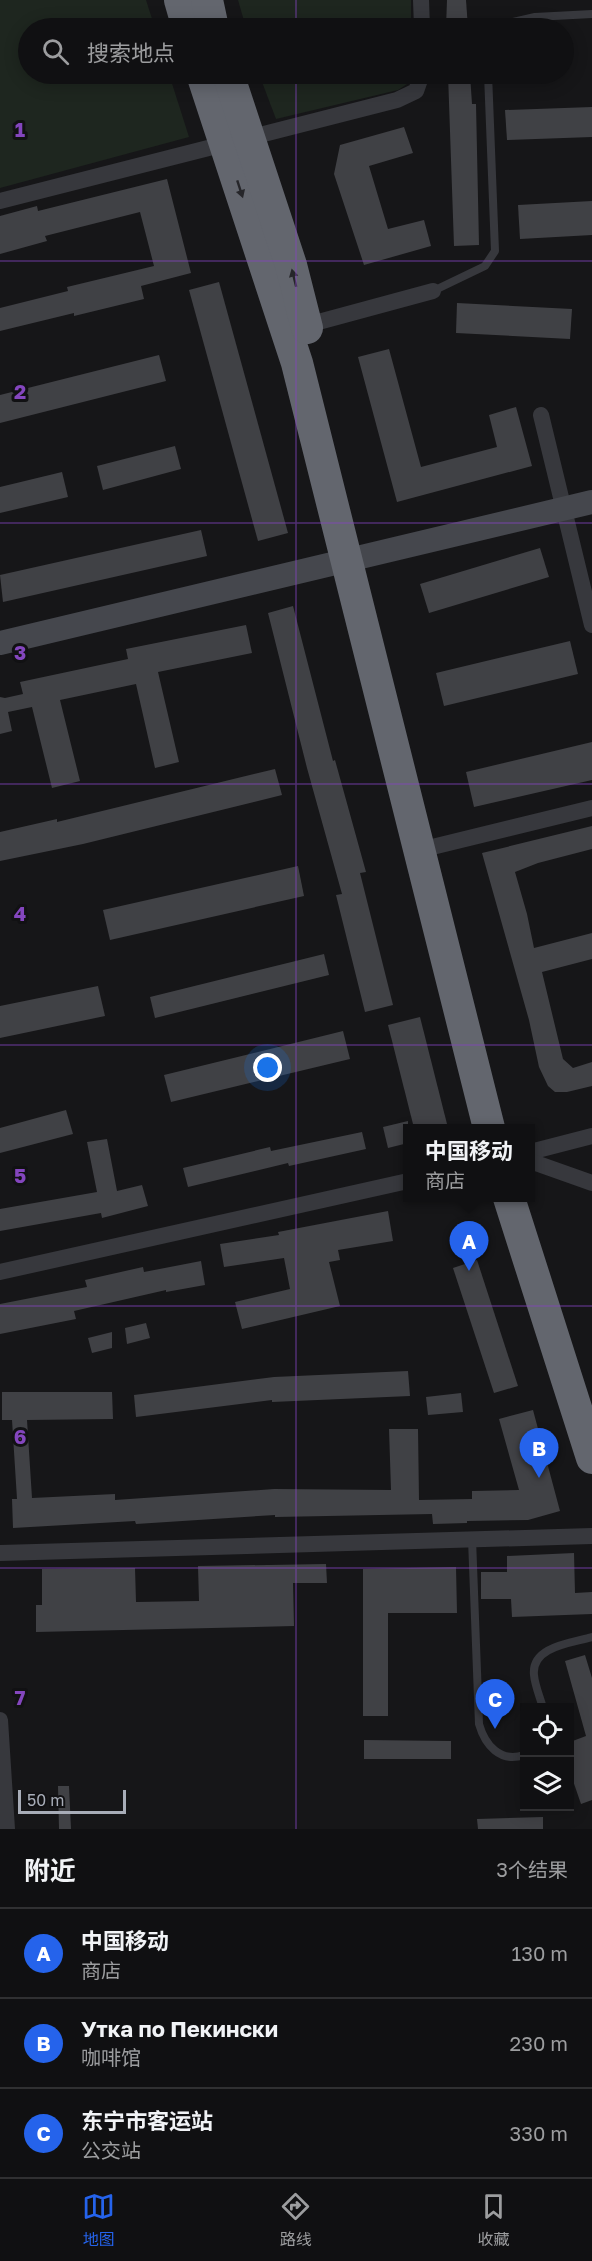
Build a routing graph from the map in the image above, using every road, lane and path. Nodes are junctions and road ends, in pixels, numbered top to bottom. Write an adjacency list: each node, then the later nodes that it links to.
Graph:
1 (180, 0): 5 (highway)
2 (207, 0): 6 (highway)
3 (421, 0): 7 (street)
4 (592, 14): 8 (lane)
5 (185, 18)
6 (211, 18)
7 (422, 18)
8 (531, 18)
9 (207, 84): 13 (highway)
10 (229, 84): 13 (highway)
11 (418, 84): 13 (street)
12 (488, 84): 15 (lane)
13 (237, 139): 14 (street); 16 (highway)
14 (0, 201)
15 (433, 291): 16 (street)
16 (297, 328): 20 (highway)
17 (541, 415): 19 (street)
18 (592, 502): 19 (street)
19 (563, 508): 20 (street); 21 (street)
20 (355, 559): 22 (street); 24 (highway)
21 (592, 625)
22 (0, 643)
23 (592, 808): 24 (street)
24 (428, 848): 25 (highway); 26 (highway)
25 (488, 1124)
26 (508, 1124)
27 (592, 1136): 28 (street)
28 (535, 1151)
29 (535, 1162): 31 (street)
30 (403, 1182): 34 (street)
31 (592, 1183)
32 (511, 1202): 36 (highway)
33 (531, 1202): 35 (highway)
34 (0, 1272)
35 (592, 1402)
36 (592, 1458)
37 (592, 1536): 38 (street)
38 (472, 1538): 39 (street); 43 (lane)
39 (0, 1553)
40 (592, 1637): 41 (lane)
41 (542, 1703)
42 (0, 1720): 44 (street)
43 (520, 1756)
44 (7, 1829)

